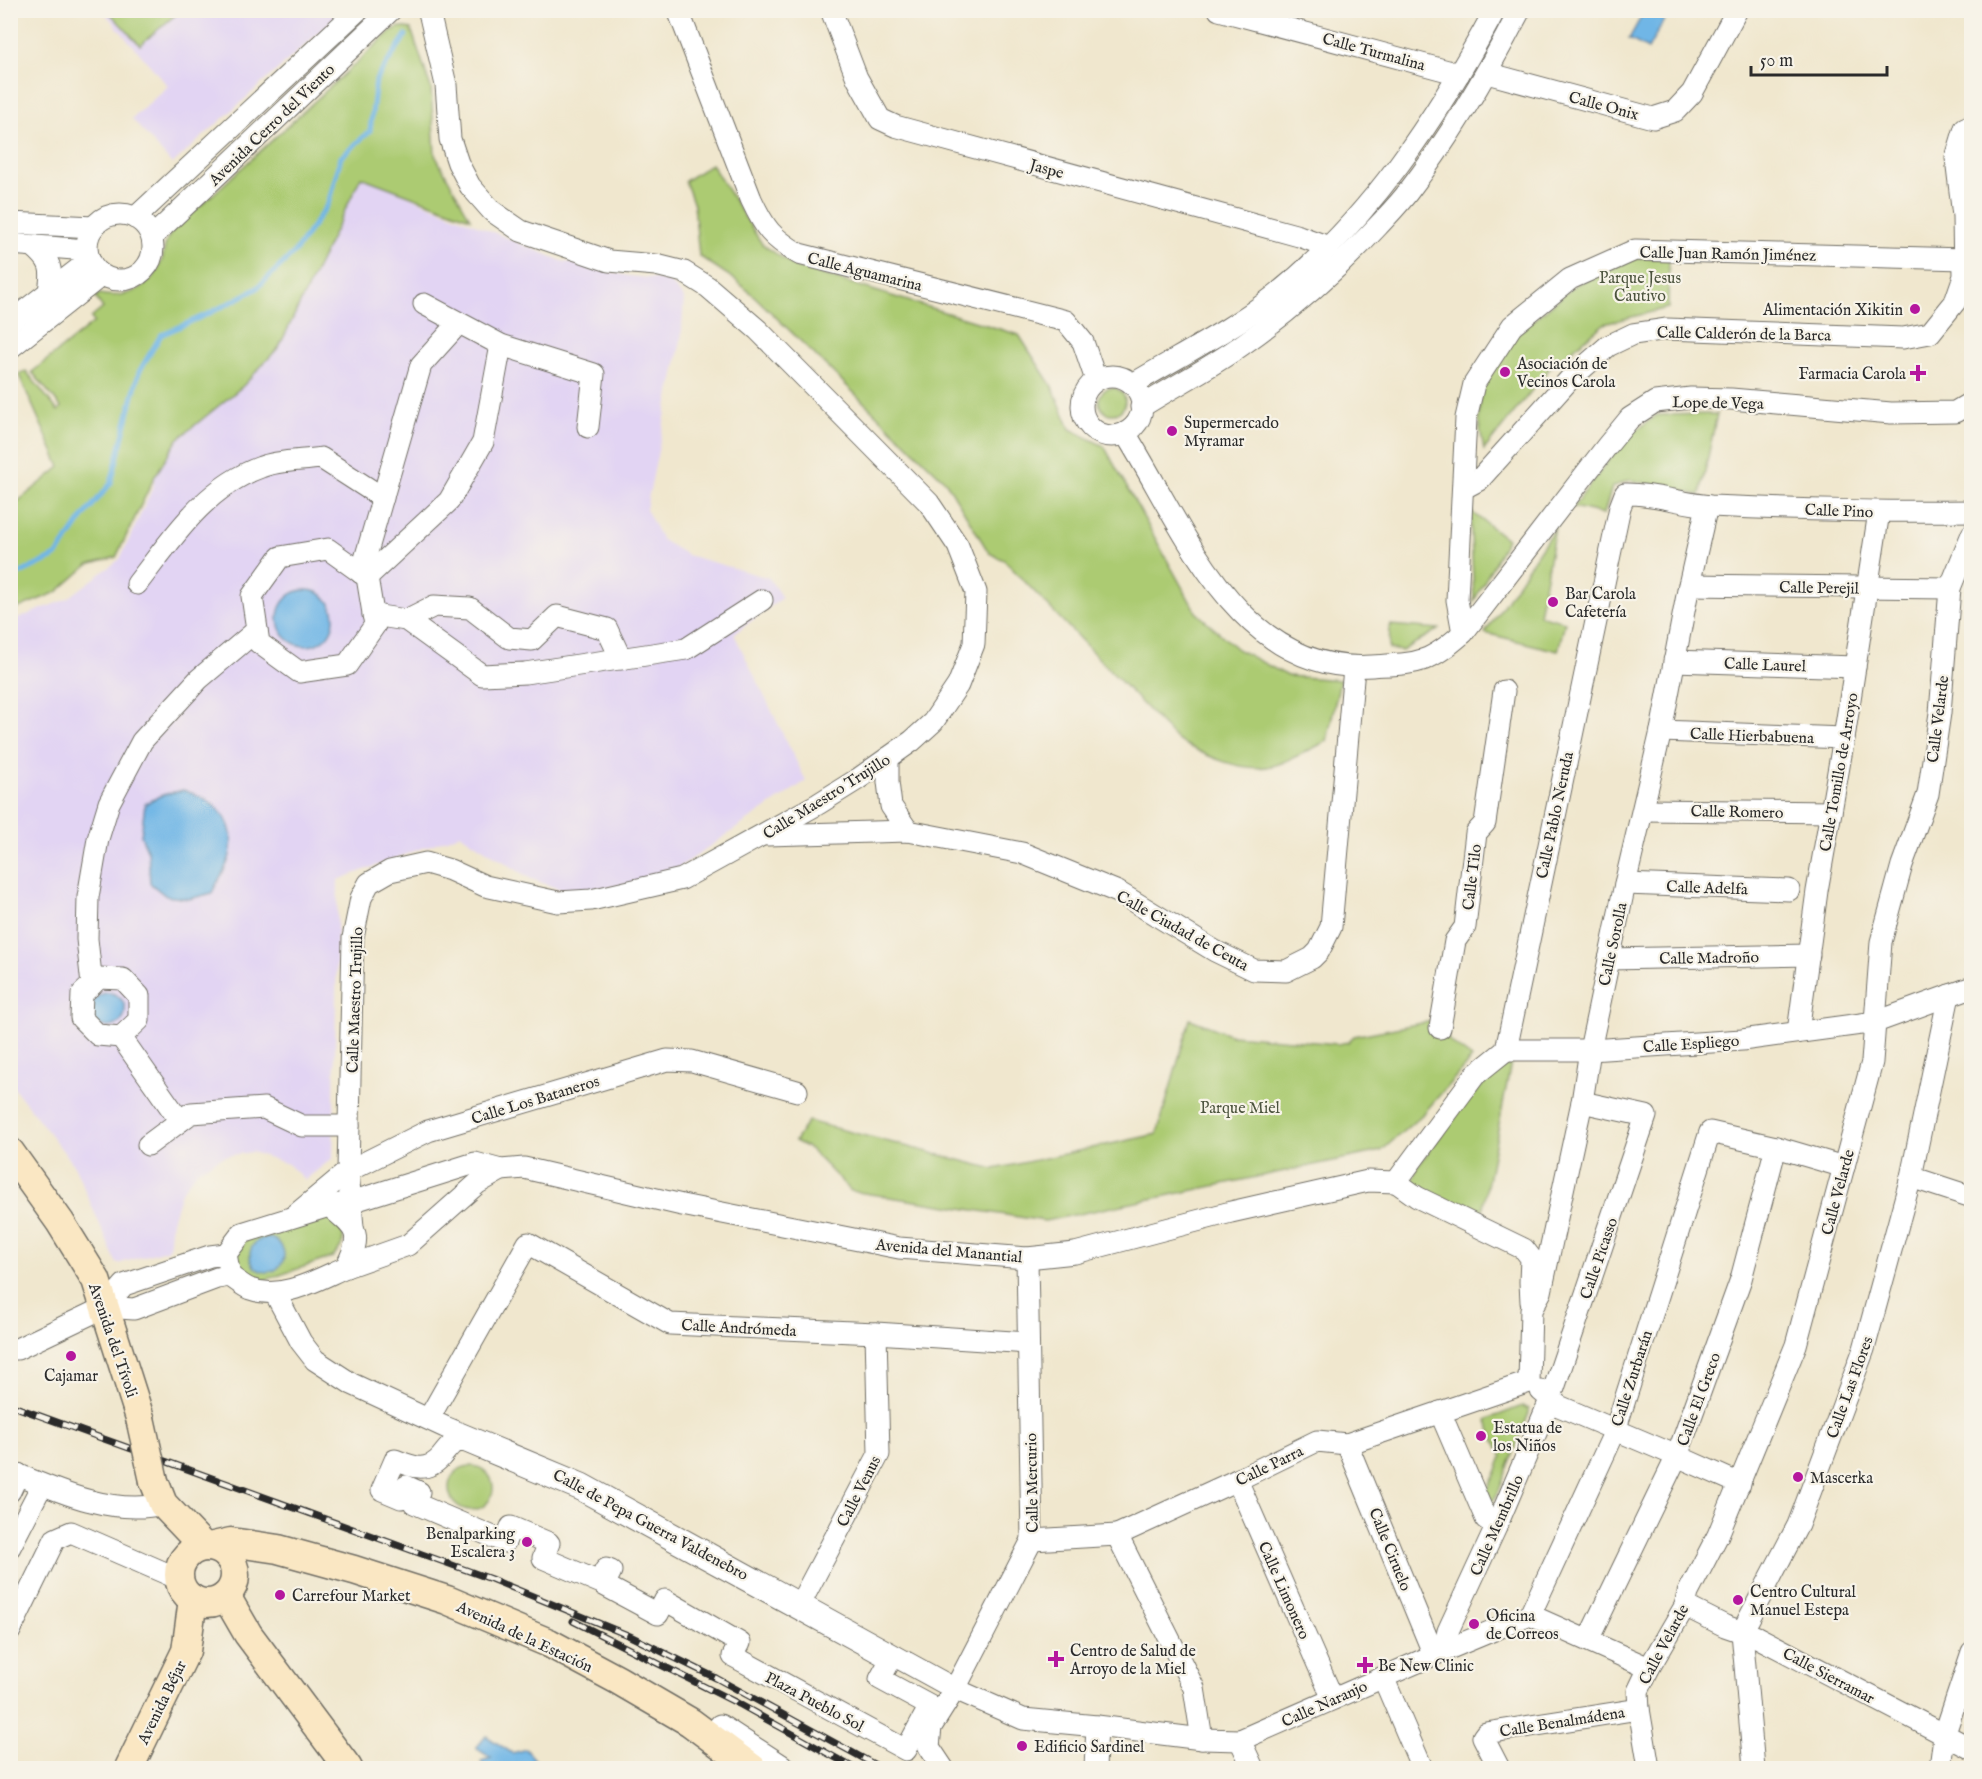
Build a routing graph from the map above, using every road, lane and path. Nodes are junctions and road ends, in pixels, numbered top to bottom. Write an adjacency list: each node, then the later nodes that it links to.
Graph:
1 (358, 10): 13 (street, Avenida Cerro del Viento)
2 (391, 10): 16 (street, Avenida Cerro del Viento)
3 (678, 10): 28 (street, Calle Aguamarina)
4 (831, 10): 19 (street, Jaspe)
5 (1219, 10): 11 (street, Calle Turmalina)
6 (1495, 10): 11 (street)
7 (1520, 10): 10 (street)
8 (1737, 10): 10 (street, Calle Onix)
9 (430, 11): 59 (street, Calle Maestro Trujillo)
10 (1487, 73): 31 (street)
11 (1459, 74): 19 (street)
12 (1971, 125): 20 (street, Calle Calderón de la Barca)
13 (135, 218): 15 (street); 16 (street)
14 (10, 223): 15 (street)
15 (94, 227): 21 (street)
16 (152, 237): 21 (street)
17 (10, 244): 18 (street)
18 (33, 246): 21 (street); 22 (street)
19 (1329, 247): 29 (street)
20 (1964, 259): 34 (street, Calle Calderón de la Barca); 34 (street, Calle Juan Ramón Jiménez)
21 (93, 262): 22 (street); 27 (street)
22 (49, 291): 24 (street)
23 (424, 304): 25 (street)
24 (10, 322)
25 (459, 323): 26 (street); 35 (street)
26 (501, 345): 32 (street); 40 (street)
27 (10, 348)
28 (1096, 380): 29 (street); 33 (street)
29 (1133, 384): 31 (street)
30 (1971, 402): 50 (street, Lope de Vega)
31 (1141, 408): 33 (street)
32 (588, 427)
33 (1125, 433): 54 (street)
34 (1464, 488): 50 (street, Calle Juan Ramón Jiménez)
35 (382, 498): 40 (street); 41 (street)
36 (1707, 506): 38 (street, Calle Pino); 42 (street, Calle Sorolla); 75 (street, Calle Pablo Neruda)
37 (1971, 511): 38 (street, Calle Pino)
38 (1879, 512): 43 (street, Calle Tomillo de Arroyo)
39 (1971, 534): 44 (street, Calle Velarde)
40 (364, 575): 46 (street); 48 (street)
41 (137, 584)
42 (1689, 585): 43 (street, Calle Perejil); 52 (street, Calle Sorolla)
43 (1868, 588): 44 (street, Calle Perejil); 53 (street, Calle Tomillo de Arroyo)
44 (1950, 588): 71 (street, Calle Velarde)
45 (762, 600): 51 (street)
46 (373, 615): 47 (street); 48 (street)
47 (406, 621): 49 (street); 55 (street)
48 (257, 630): 68 (street)
49 (541, 632): 51 (street); 55 (street)
50 (1463, 633): 54 (street)
51 (621, 659): 55 (street)
52 (1674, 661): 53 (street, Calle Laurel); 57 (street, Calle Sorolla)
53 (1856, 667): 58 (street, Calle Tomillo de Arroyo)
54 (1354, 668): 62 (street, Calle Ciudad de Ceuta)
55 (542, 671)
56 (1504, 691): 72 (street, Calle Tilo)
57 (1661, 731): 58 (street, Calle Hierbabuena); 60 (street, Calle Sorolla)
58 (1844, 738): 61 (street, Calle Tomillo de Arroyo)
59 (888, 758): 62 (street); 63 (street, Calle Maestro Trujillo)
60 (1643, 810): 61 (street, Calle Romero); 64 (street, Calle Sorolla)
61 (1831, 812): 66 (street, Calle Tomillo de Arroyo)
62 (908, 831): 63 (street, Calle Ciudad de Ceuta)
63 (763, 835): 80 (street, Calle Maestro Trujillo)
64 (1625, 884): 65 (street, Calle Adelfa); 67 (street, Calle Sorolla)
65 (1789, 890)
66 (1809, 956): 67 (street, Calle Madroño); 73 (street, Calle Tomillo de Arroyo)
67 (1609, 959): 76 (street, Calle Sorolla)
68 (92, 985): 74 (street); 74 (street)
69 (1971, 987): 70 (street, Calle Espliego)
70 (1949, 996): 71 (street, Calle Espliego); 87 (street, Calle Las Flores)
71 (1876, 1022): 73 (street, Calle Espliego); 84 (street, Calle Velarde)
72 (1440, 1029)
73 (1798, 1032): 76 (street, Calle Espliego)
74 (120, 1037): 79 (street)
75 (1506, 1050): 76 (street, Calle Espliego); 88 (street)
76 (1590, 1050): 78 (street, Calle Sorolla)
77 (797, 1091): 86 (street, Calle Los Bataneros)
78 (1582, 1102): 100 (street, Calle Sorolla); 105 (street, Calle Picasso)
79 (180, 1122): 80 (street); 81 (street)
80 (349, 1126): 86 (street, Calle Maestro Trujillo)
81 (148, 1145)
82 (1776, 1147): 84 (street); 108 (street, Calle Zurbarán); 111 (street, Calle El Greco)
83 (10, 1152): 99 (main road, Avenida del Tívoli)
84 (1844, 1167): 114 (street, Calle Velarde)
85 (501, 1170): 90 (street, Avenida del Manantial); 95 (street, Avenida del Manantial); 96 (street)
86 (348, 1171): 90 (street, Calle Maestro Trujillo); 92 (street, Calle Los Bataneros)
87 (1911, 1177): 89 (street); 126 (street, Calle Las Flores)
88 (1396, 1182): 95 (street, Avenida del Manantial); 100 (street)
89 (1971, 1197)
90 (351, 1202): 91 (street, Avenida del Manantial); 93 (street, Calle Maestro Trujillo)
91 (329, 1206): 92 (street, Avenida del Manantial); 93 (street)
92 (294, 1216): 94 (street, Avenida del Manantial)
93 (353, 1227): 96 (street)
94 (226, 1254): 97 (street); 99 (street)
95 (1027, 1258): 102 (street, Calle Mercurio)
96 (346, 1267): 98 (street)
97 (230, 1276): 98 (street); 99 (street)
98 (275, 1293): 107 (street, Calle de Pepa Guerra Valdenebro)
99 (105, 1307): 103 (street); 116 (main road, Avenida del Tívoli, bridge)
100 (1531, 1310): 104 (street, Calle Sorolla)
101 (876, 1333): 102 (street, Calle Andrómeda); 107 (street, Calle Andrómeda); 122 (street, Calle Venus)
102 (1028, 1343): 120 (street, Calle Mercurio)
103 (10, 1349)
104 (1528, 1382): 105 (street); 106 (street, Calle Parra)
105 (1550, 1400): 108 (street); 117 (street, Calle Membrillo)
106 (1440, 1412): 110 (street, Calle Parra); 117 (street)
107 (429, 1418): 122 (street, Calle de Pepa Guerra Valdenebro)
108 (1615, 1431): 111 (street); 124 (street, Calle Zurbarán)
109 (464, 1441): 109 (street, Plaza Pueblo Sol)
110 (1347, 1444): 113 (street, Calle Parra); 129 (street, Calle Ciruelo)
111 (1677, 1456): 114 (street); 127 (street, Calle El Greco)
112 (13, 1479): 115 (street)
113 (1237, 1480): 118 (street, Calle Parra); 133 (street, Calle Limonero)
114 (1740, 1484): 123 (street, Calle Velarde)
115 (42, 1485): 116 (street); 119 (street)
116 (162, 1499): 121 (main road)
117 (1497, 1525): 129 (street, Calle Membrillo)
118 (1117, 1535): 120 (street); 138 (street)
119 (12, 1537)
120 (1032, 1540): 132 (street, Calle Mercurio)
121 (205, 1575): 125 (street); 141 (main road, Avenida Béjar); 142 (main road); 143 (main road, Avenida de la Estación)
122 (800, 1604): 132 (street, Calle de Pepa Guerra Valdenebro)
123 (1685, 1606): 126 (street, Calle Sierramar); 130 (street, Calle Velarde)
124 (1530, 1615): 127 (street); 129 (street, Calle Naranjo)
125 (10, 1631)
126 (1742, 1632): 137 (street, Calle Sierramar); 151 (street)
127 (1588, 1640): 130 (street)
128 (1971, 1652): 137 (street)
129 (1438, 1653): 131 (street, Calle Naranjo)
130 (1649, 1668): 134 (street, Calle Velarde)
131 (1383, 1677): 133 (street, Calle Naranjo); 148 (street)
132 (955, 1689): 136 (street, Calle de Pepa Guerra Valdenebro); 145 (street, Calle Mercurio)
133 (1333, 1699): 139 (street, Calle Naranjo)
134 (1639, 1709): 149 (street, Calle Benalmádena); 150 (street, Calle Velarde)
135 (720, 1725): 144 (street)
136 (1097, 1726): 138 (street, Calle Naranjo); 146 (street)
137 (1944, 1736): 140 (street, Calle Sierramar); 152 (street)
138 (1202, 1739): 139 (street, Calle Naranjo)
139 (1240, 1740): 147 (street)
140 (1971, 1749)
141 (129, 1768)
142 (348, 1768)
143 (752, 1768)
144 (786, 1768)
145 (943, 1768)
146 (1095, 1768)
147 (1253, 1768)
148 (1422, 1768)
149 (1499, 1768)
150 (1649, 1768)
151 (1754, 1768)
152 (1940, 1768)

